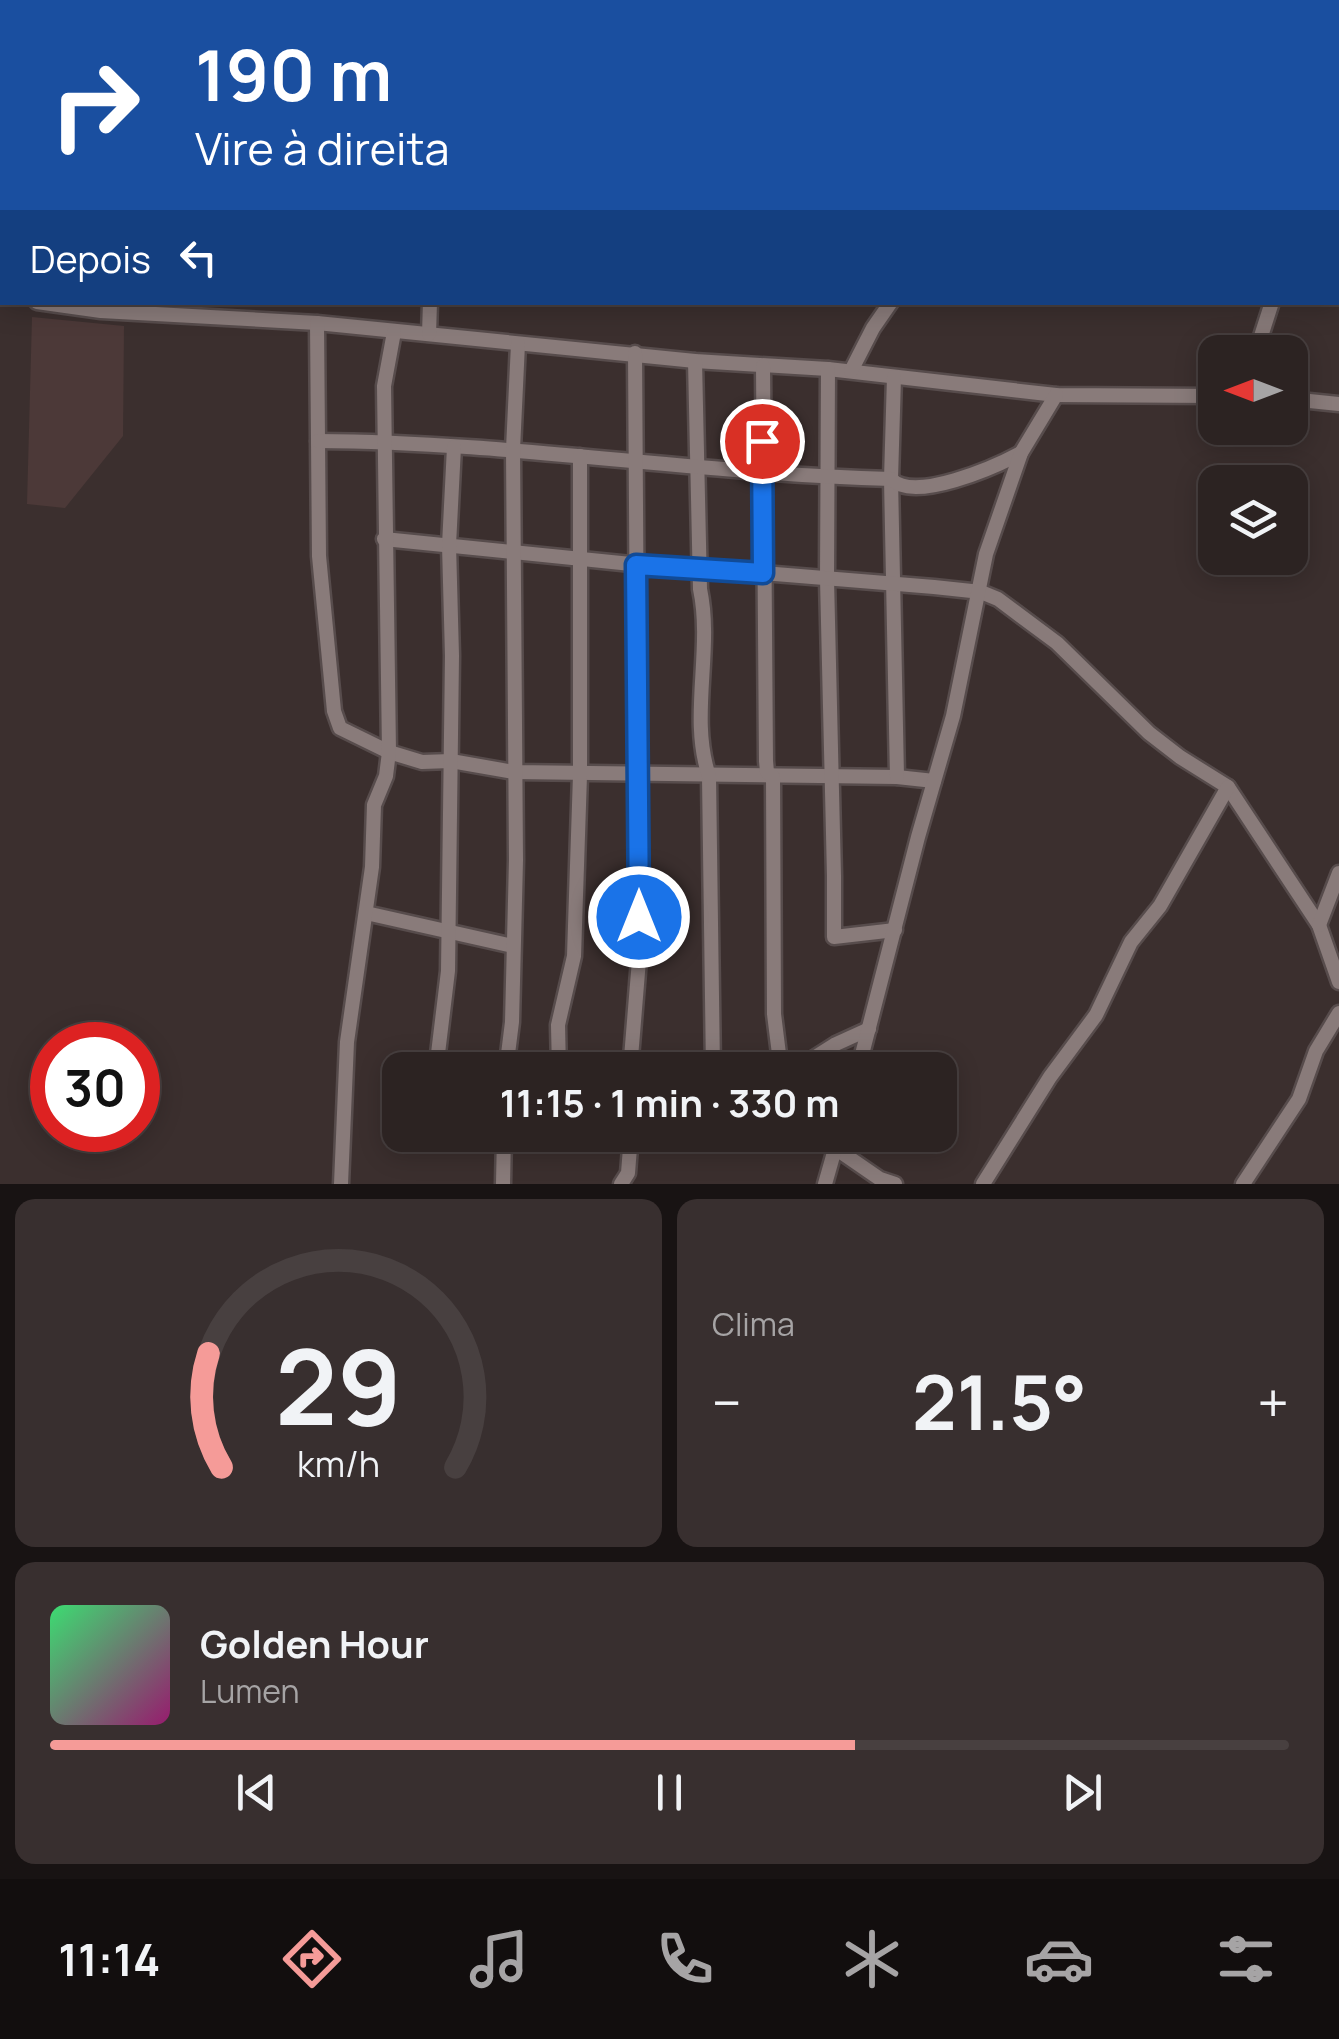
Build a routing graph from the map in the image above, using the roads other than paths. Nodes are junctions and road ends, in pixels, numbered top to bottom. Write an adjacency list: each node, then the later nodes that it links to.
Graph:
1 (58, 305): 5 (street)
2 (430, 305): 7 (street)
3 (889, 305): 14 (street)
4 (1271, 305): 8 (street)
5 (317, 323): 6 (street); 20 (street)
6 (394, 332): 7 (street); 21 (street)
7 (429, 334): 9 (street)
8 (1261, 335)
9 (518, 344): 10 (street); 23 (street)
10 (635, 353): 11 (street); 26 (street)
11 (696, 361): 12 (street); 27 (street)
12 (762, 366): 13 (street); 28 (street)
13 (828, 369): 14 (street); 29 (street)
14 (851, 372): 15 (street)
15 (894, 377): 16 (street); 30 (street)
16 (1056, 395): 17 (street); 24 (street)
17 (1198, 396)
18 (1308, 401): 19 (street)
19 (1339, 404)
20 (318, 441): 21 (street); 41 (street)
21 (385, 441): 22 (street); 31 (street)
22 (454, 446): 23 (street); 32 (street)
23 (513, 449): 25 (street); 33 (street)
24 (1021, 453): 30 (street); 40 (street)
25 (580, 456): 26 (street); 34 (street)
26 (636, 464): 27 (street); 35 (street)
27 (697, 467): 28 (street); 36 (street)
28 (764, 475): 29 (street); 37 (street)
29 (828, 478): 30 (street); 38 (street)
30 (890, 479): 39 (street)
31 (384, 539): 32 (street); 41 (street)
32 (449, 544): 33 (street); 42 (street)
33 (513, 552): 34 (street); 43 (street)
34 (580, 561): 35 (street); 44 (street)
35 (636, 565): 36 (street); 45 (street)
36 (700, 571): 37 (street); 46 (street)
37 (763, 573): 38 (street); 48 (street)
38 (827, 579): 39 (street); 47 (street)
39 (893, 583): 40 (street); 49 (street)
40 (981, 592): 50 (street); 51 (street)
41 (389, 752): 42 (street); 54 (street)
42 (451, 761): 43 (street); 57 (street)
43 (514, 772): 44 (street); 58 (street)
44 (580, 774): 45 (street); 64 (street)
45 (638, 776): 46 (street); 65 (street)
46 (709, 776): 48 (street); 66 (street)
47 (832, 776): 48 (street); 49 (street); 56 (street)
48 (773, 777): 67 (street)
49 (897, 777): 50 (street)
50 (934, 781): 56 (street)
51 (1228, 787): 55 (street); 79 (street)
52 (1339, 873): 53 (street)
53 (1336, 895): 55 (street)
54 (366, 913): 57 (street); 74 (street)
55 (1319, 926): 59 (street)
56 (895, 930): 61 (street)
57 (448, 932): 58 (street); 62 (street)
58 (513, 946): 63 (street)
59 (1339, 982)
60 (1339, 1013): 80 (street)
61 (870, 1028): 68 (street); 69 (street)
62 (438, 1052)
63 (508, 1052)
64 (558, 1052)
65 (631, 1052)
66 (713, 1052)
67 (779, 1052)
68 (823, 1052)
69 (863, 1052)
70 (504, 1152): 75 (street)
71 (630, 1152): 76 (street)
72 (834, 1152): 77 (street)
73 (850, 1152): 78 (street)
74 (341, 1184)
75 (504, 1184)
76 (621, 1184)
77 (825, 1184)
78 (895, 1184)
79 (983, 1184)
80 (1243, 1184)

